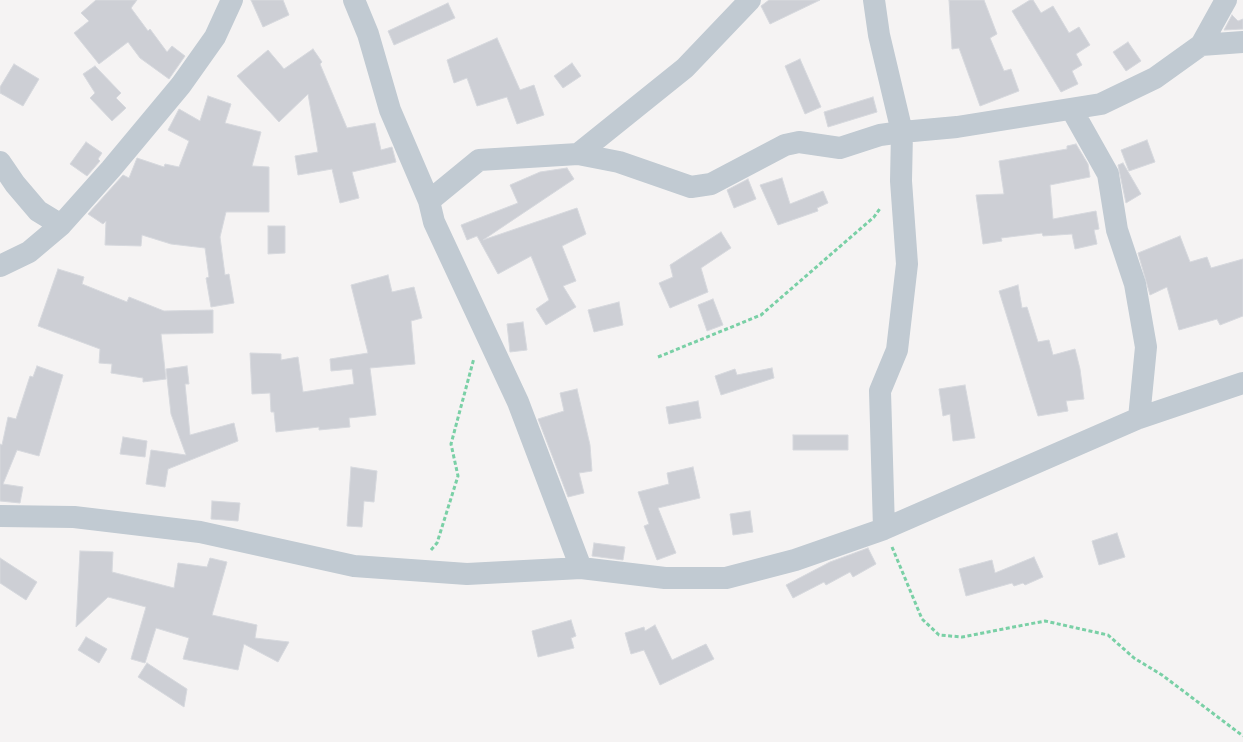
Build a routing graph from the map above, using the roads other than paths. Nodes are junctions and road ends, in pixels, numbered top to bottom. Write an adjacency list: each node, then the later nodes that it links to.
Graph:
1 (232, 0): 13 (street)
2 (354, 0): 12 (street)
3 (750, 0): 10 (street)
4 (874, 0): 9 (street)
5 (1226, 0): 7 (street)
6 (1243, 42): 7 (street)
7 (1201, 45): 8 (street)
8 (1072, 110): 9 (street); 16 (street)
9 (902, 132): 10 (street); 18 (street)
10 (578, 154): 12 (street)
11 (0, 162): 13 (street)
12 (429, 201): 19 (street)
13 (61, 225): 14 (street)
14 (0, 266)
15 (1243, 383): 16 (street)
16 (1139, 418): 18 (street)
17 (0, 516): 19 (street)
18 (884, 529): 19 (street)
19 (581, 568)

